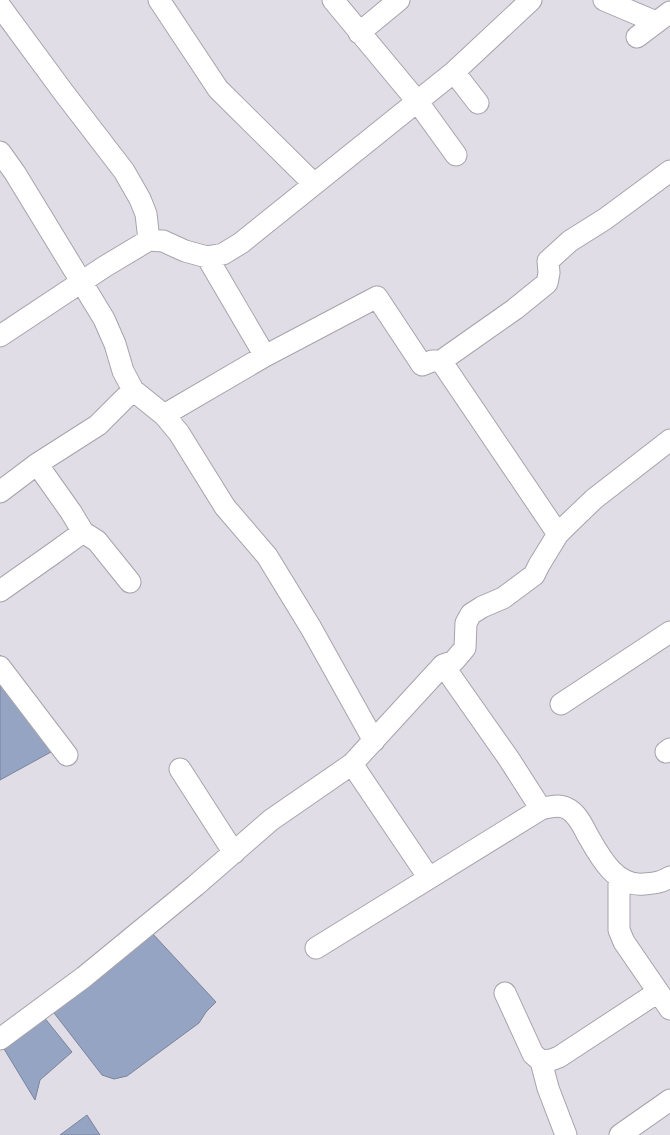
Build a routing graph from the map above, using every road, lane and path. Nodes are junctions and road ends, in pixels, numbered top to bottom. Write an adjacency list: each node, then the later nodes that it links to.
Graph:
1 (159, 0): 16 (street)
2 (333, 0): 8 (street)
3 (399, 0): 8 (street)
4 (531, 0): 10 (street)
5 (604, 0): 7 (street)
6 (0, 6): 17 (street)
7 (663, 17): 9 (street)
8 (359, 33): 11 (street)
9 (637, 37)
10 (454, 72): 11 (street); 12 (street)
11 (417, 102): 14 (street); 16 (street)
12 (478, 103)
13 (0, 152): 19 (street)
14 (456, 155)
15 (670, 171): 22 (street)
16 (314, 184): 18 (street)
17 (149, 240): 18 (street); 19 (street)
18 (207, 257): 21 (street)
19 (82, 282): 20 (street); 23 (street)
20 (0, 336)
21 (265, 356): 22 (street); 24 (street)
22 (441, 361): 29 (street)
23 (133, 390): 24 (street); 26 (street)
24 (164, 415): 36 (street)
25 (670, 440): 29 (street)
26 (37, 464): 27 (street); 28 (street)
27 (0, 492)
28 (83, 532): 30 (street); 31 (street)
29 (558, 534): 33 (street)
30 (130, 582)
31 (0, 592)
32 (670, 632): 35 (street)
33 (443, 665): 36 (street); 40 (street)
34 (0, 667): 37 (street)
35 (561, 704)
36 (374, 740): 38 (street)
37 (67, 755)
38 (352, 764): 41 (street); 43 (street)
39 (180, 769): 41 (street)
40 (541, 809): 43 (street); 44 (street)
41 (234, 853): 49 (street)
42 (670, 877): 44 (street)
43 (429, 878): 45 (street)
44 (619, 878): 46 (street)
45 (316, 948)
46 (658, 992): 48 (street); 50 (street)
47 (505, 993): 50 (street)
48 (670, 1009)
49 (0, 1039)
50 (541, 1061): 52 (street)
51 (670, 1100): 53 (street)
52 (566, 1135)
53 (620, 1135)

